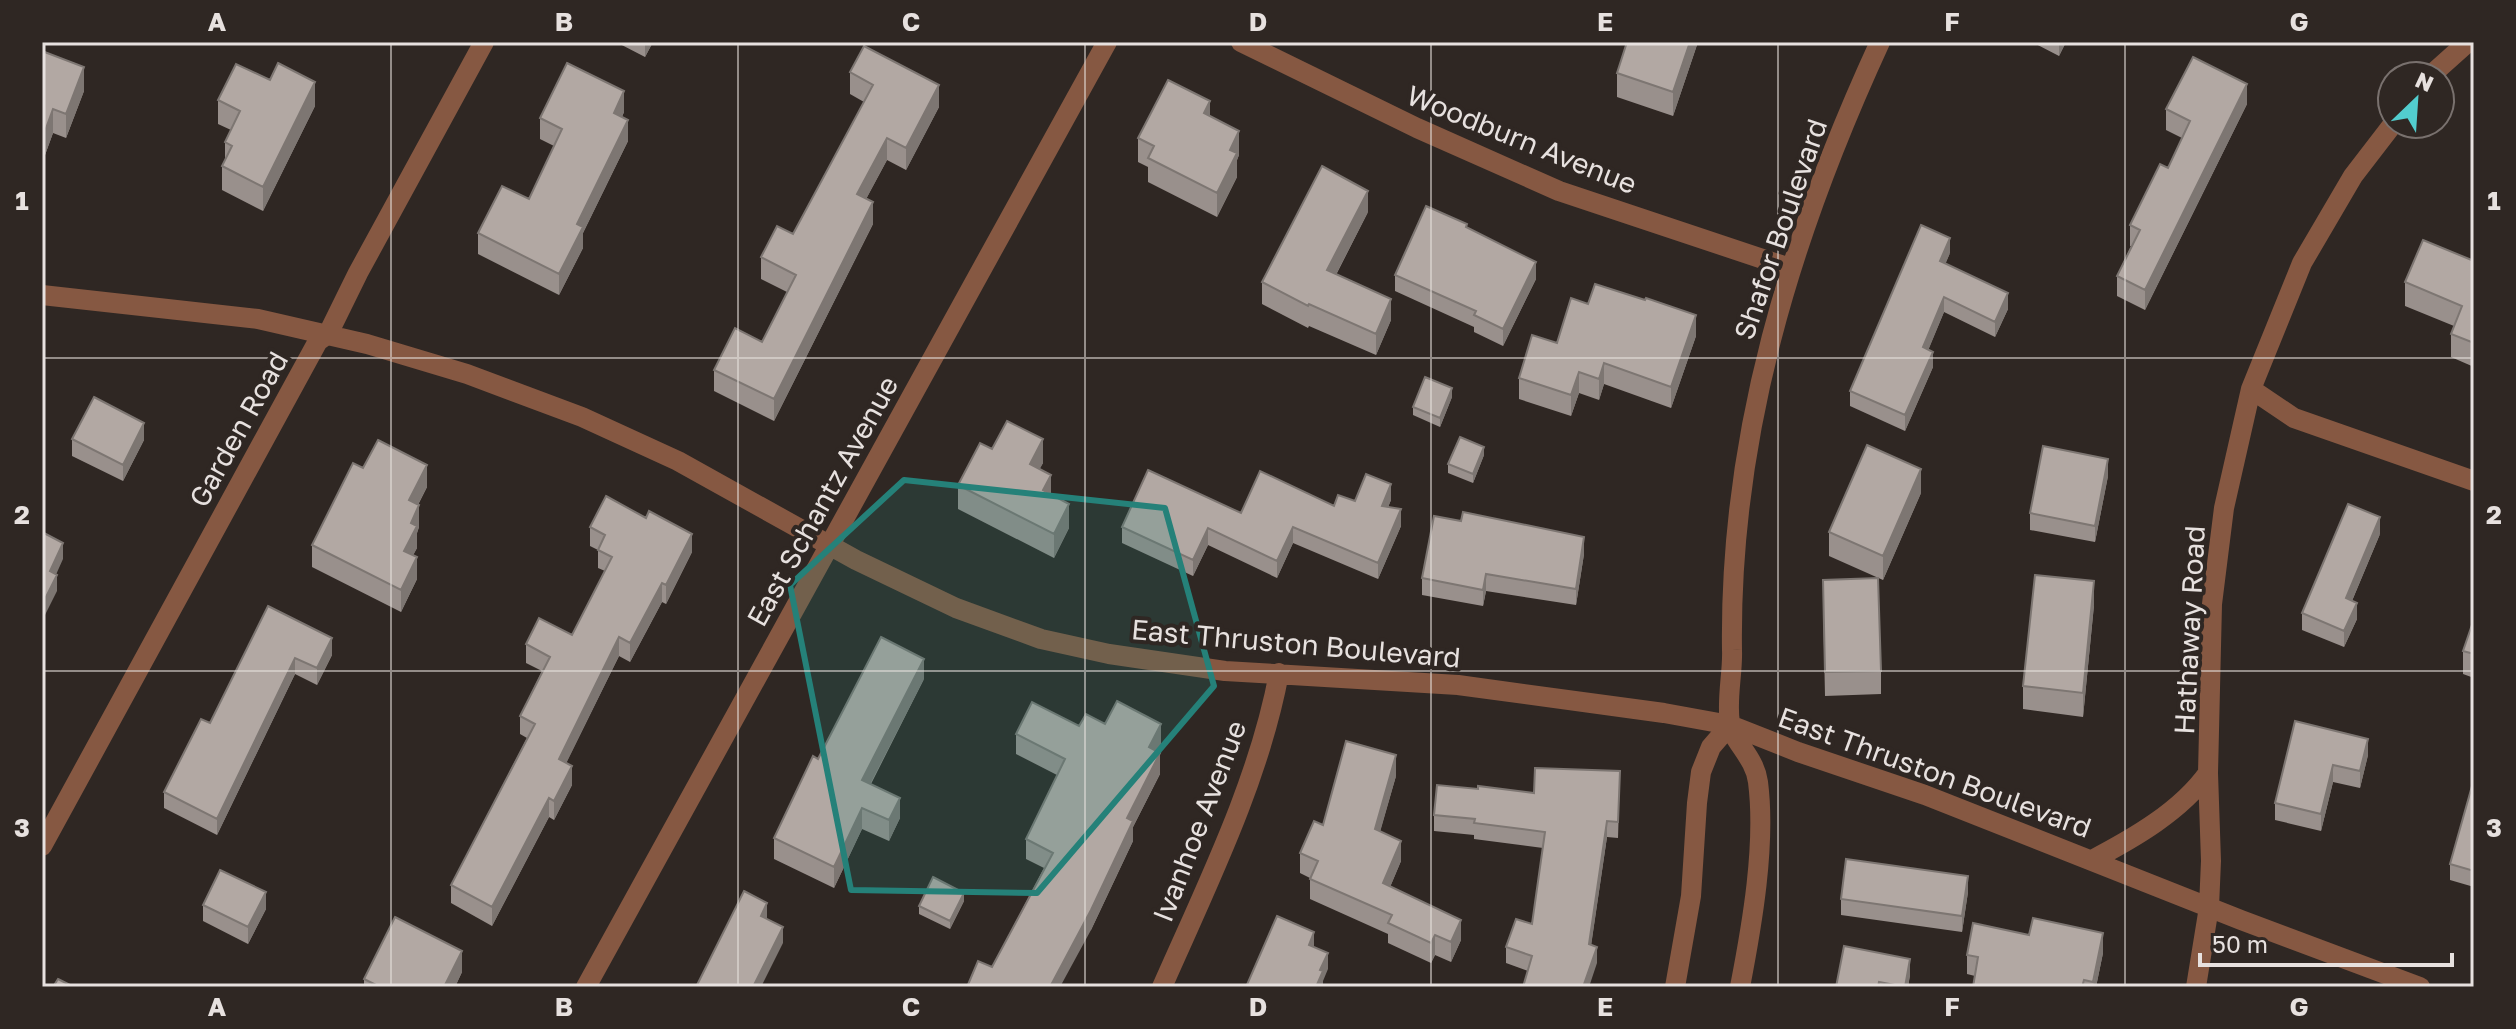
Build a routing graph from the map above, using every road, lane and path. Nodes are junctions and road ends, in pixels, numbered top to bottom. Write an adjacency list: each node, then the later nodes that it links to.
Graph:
1 (484, 42): 10 (street, Garden Road)
2 (1107, 42): 13 (street, East Schantz Avenue)
3 (1241, 42): 8 (street, Woodburn Avenue)
4 (1880, 42): 8 (street, Shafor Boulevard)
5 (2468, 42): 6 (street)
6 (2448, 60)
7 (2381, 140): 11 (street, Hathaway Road)
8 (1790, 268): 15 (street, Shafor Boulevard)
9 (42, 295): 10 (street, East Thruston Boulevard)
10 (328, 334): 13 (street, East Thruston Boulevard); 17 (street, Garden Road)
11 (2251, 389): 12 (street); 16 (street, Hathaway Road)
12 (2474, 481)
13 (830, 544): 14 (street, East Thruston Boulevard); 20 (street, East Schantz Avenue)
14 (1279, 673): 15 (street, East Thruston Boulevard); 21 (street, Ivanhoe Avenue)
15 (1730, 725): 18 (street, East Thruston Boulevard); 22 (street); 23 (street)
16 (2208, 773): 18 (street); 19 (street, Hathaway Road)
17 (42, 846)
18 (2092, 860): 19 (street, East Thruston Boulevard)
19 (2209, 907): 24 (street, Hathaway Road); 25 (street, East Thruston Boulevard)
20 (586, 987)
21 (1162, 987)
22 (1675, 987)
23 (1740, 987)
24 (2196, 987)
25 (2420, 987)

